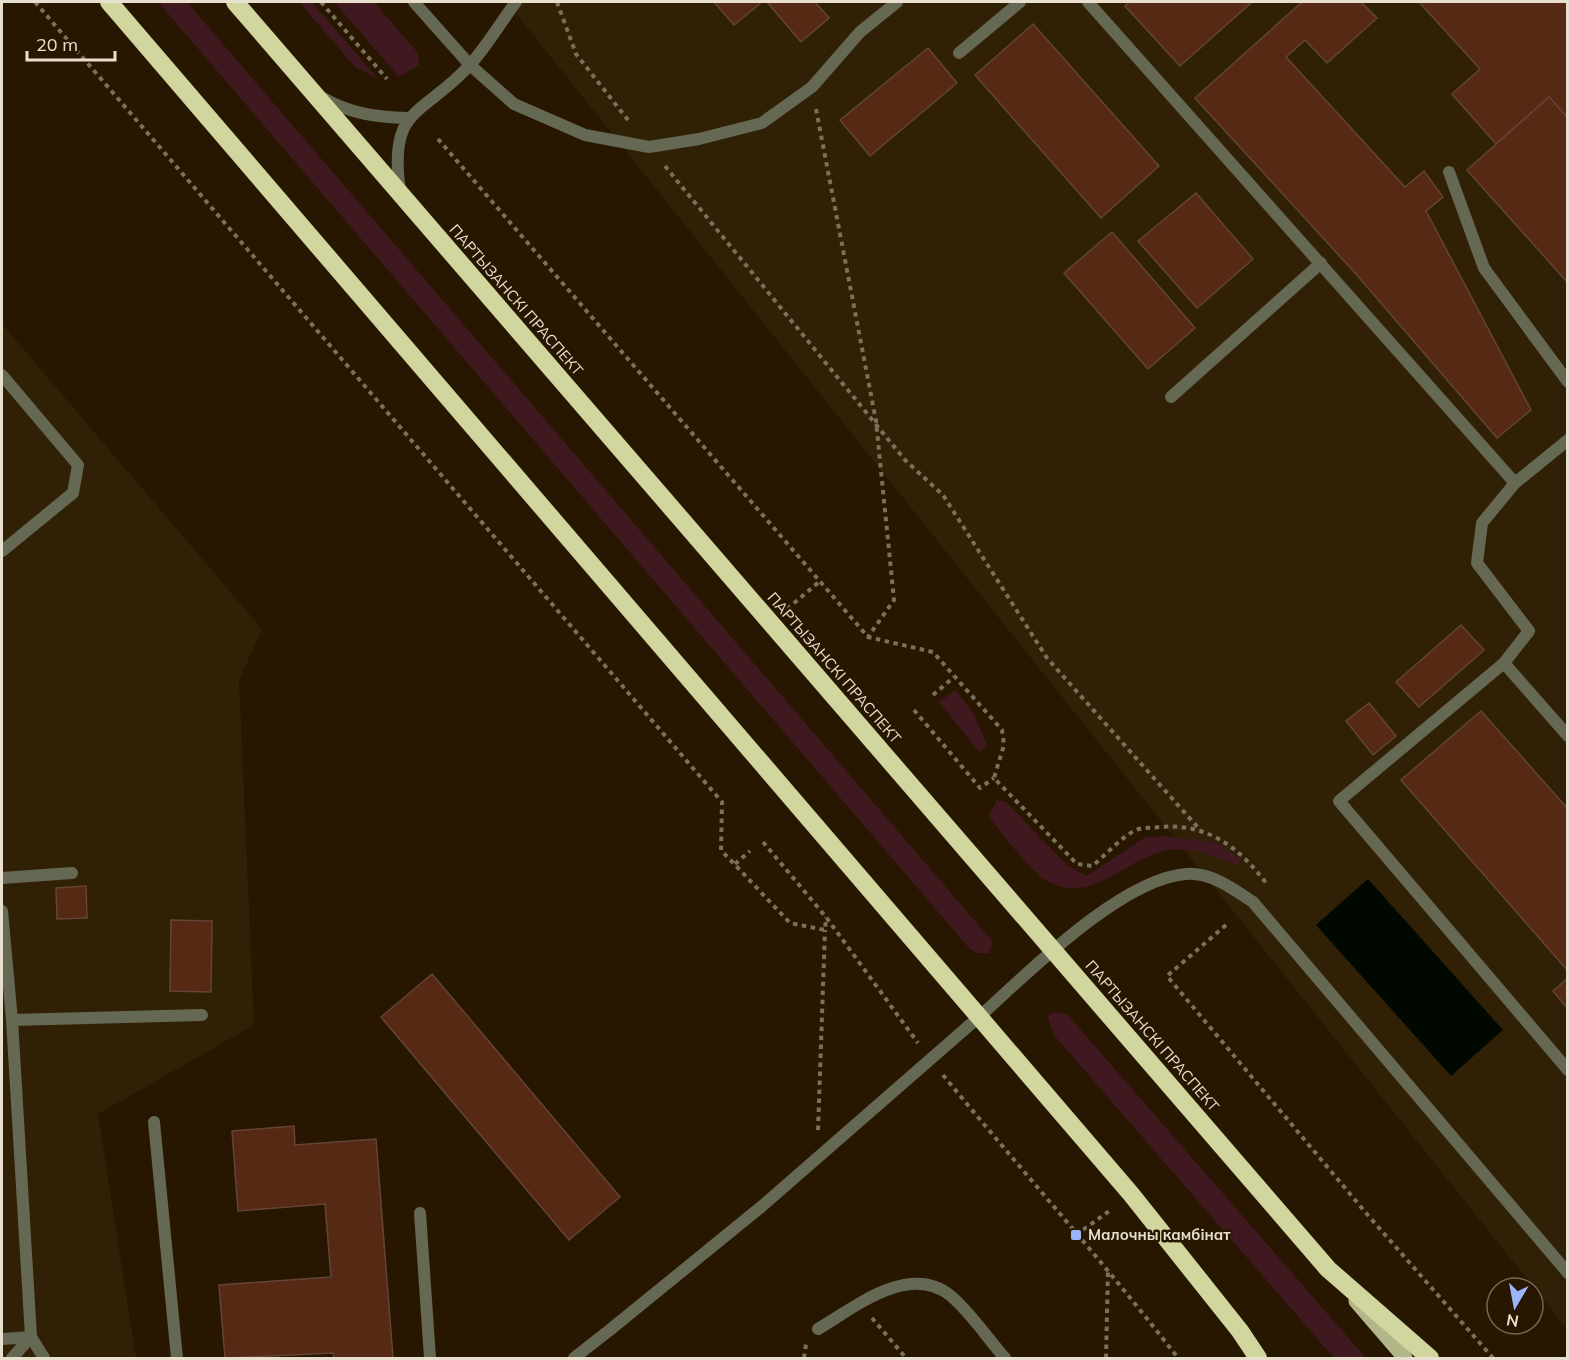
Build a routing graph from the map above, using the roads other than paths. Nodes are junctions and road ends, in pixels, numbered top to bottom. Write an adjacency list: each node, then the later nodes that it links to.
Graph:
1 (109, 2): 28 (highway)
2 (235, 2): 10 (highway, ПАРТЫЗАНСКІ ПРАСПЕКТ)
3 (414, 2): 9 (street)
4 (516, 2): 9 (street)
5 (897, 2): 9 (street)
6 (1020, 2): 8 (street)
7 (1088, 2): 14 (street)
8 (959, 53)
9 (470, 65): 11 (street)
10 (314, 94): 11 (street); 13 (highway, ПАРТЫЗАНСКІ ПРАСПЕКТ)
11 (408, 118): 13 (street)
12 (1449, 172): 16 (street)
13 (401, 194): 26 (highway, ПАРТЫЗАНСКІ ПРАСПЕКТ)
14 (1321, 263): 17 (street); 19 (street)
15 (2, 375): 20 (street)
16 (1568, 382)
17 (1171, 397)
18 (1568, 440): 19 (street)
19 (1515, 483): 21 (street)
20 (2, 551)
21 (1504, 663): 22 (street); 30 (street)
22 (1568, 736)
23 (72, 873): 24 (street)
24 (2, 878)
25 (2, 911): 29 (street)
26 (1053, 949): 28 (street); 33 (highway, ПАРТЫЗАНСКІ ПРАСПЕКТ); 34 (street)
27 (202, 1015): 29 (street)
28 (980, 1016): 36 (highway); 43 (street)
29 (12, 1020): 37 (street)
30 (1568, 1070)
31 (154, 1122): 41 (street)
32 (420, 1213): 42 (street)
33 (1328, 1269): 47 (main road, ПАРТЫЗАНСКІ ПРАСПЕКТ); 48 (highway)
34 (1568, 1272)
35 (818, 1329): 44 (street)
36 (1240, 1331): 45 (highway); 46 (main road)
37 (31, 1337): 38 (street); 39 (street); 40 (street)
38 (2, 1339)
39 (12, 1359)
40 (44, 1359)
41 (177, 1359)
42 (430, 1359)
43 (574, 1359)
44 (1005, 1359)
45 (1258, 1359)
46 (1264, 1359)
47 (1405, 1359)
48 (1430, 1359)

